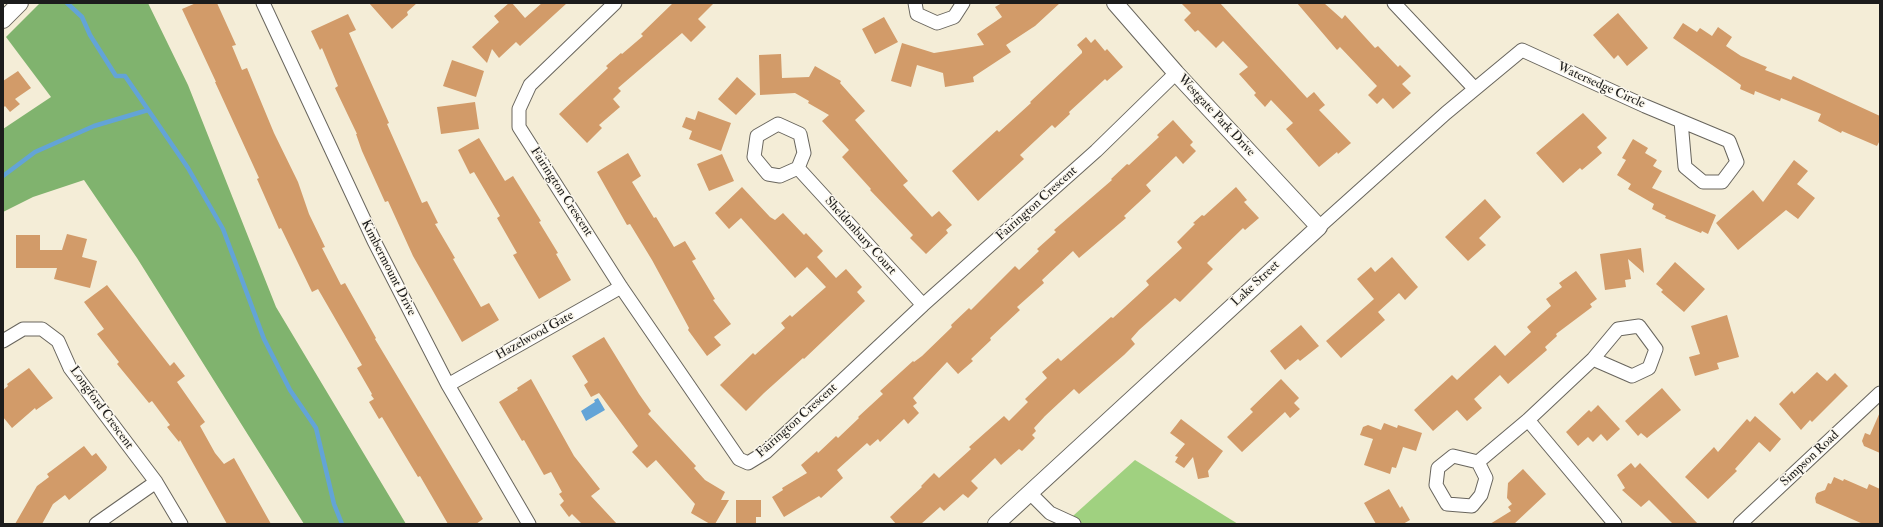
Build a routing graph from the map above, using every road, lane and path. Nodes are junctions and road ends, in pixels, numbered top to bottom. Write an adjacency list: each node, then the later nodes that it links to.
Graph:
1 (20, 3): 8 (street)
2 (615, 3): 15 (street, Fairington Crescent)
3 (914, 3): 4 (street)
4 (963, 3)
5 (1115, 3): 10 (street, Westgate Park Drive)
6 (1394, 3): 11 (street)
7 (266, 4): 19 (street, Kimbermount Drive)
8 (3, 20)
9 (1522, 50): 11 (street, Lake Street); 12 (street, Watersedge Circle)
10 (1176, 73): 14 (street, Westgate Park Drive); 16 (street, Fairington Crescent)
11 (1475, 89): 14 (street, Lake Street)
12 (1681, 121): 12 (street, Watersedge Circle)
13 (798, 168): 16 (street, Sheldonbury Court)
14 (1319, 227): 24 (street, Lake Street)
15 (621, 287): 16 (street, Fairington Crescent); 19 (street, Hazelwood Gate)
16 (923, 305)
17 (3, 342): 23 (street, Longford Crescent)
18 (1593, 358): 18 (street); 21 (street)
19 (448, 385): 27 (street, Kimbermount Drive)
20 (1880, 393): 31 (street, Simpson Road)
21 (1528, 420): 22 (street); 30 (street)
22 (1478, 462)
23 (156, 482): 25 (street); 26 (street, Longford Crescent)
24 (1030, 493): 28 (street, Lake Street); 29 (street)
25 (96, 524)
26 (181, 524)
27 (529, 524)
28 (996, 524)
29 (1074, 524)
30 (1615, 524)
31 (1740, 524)

